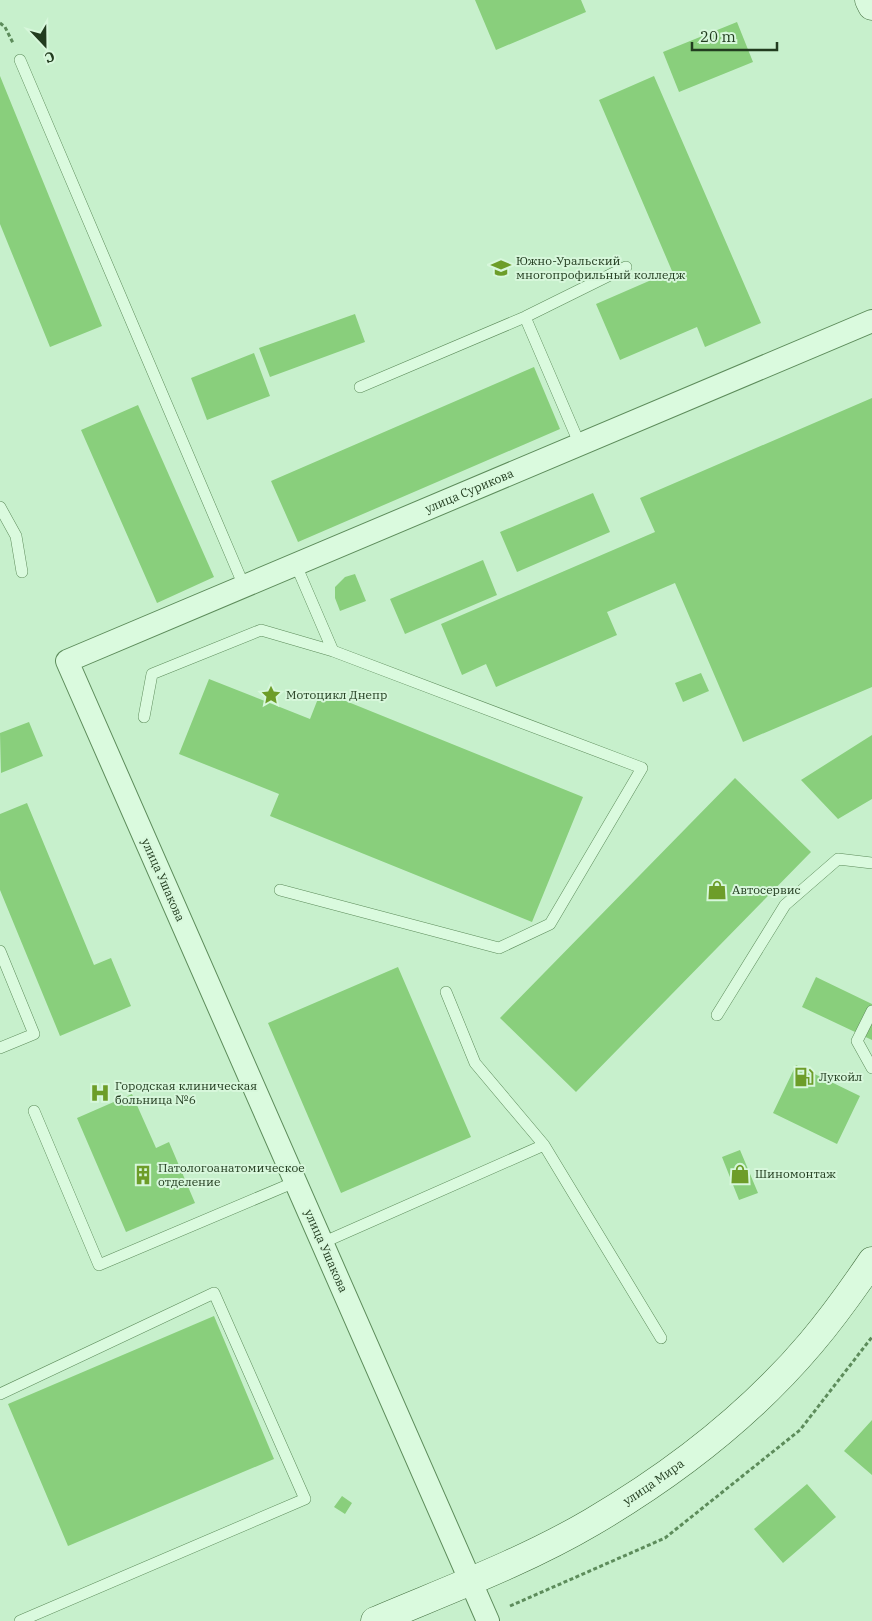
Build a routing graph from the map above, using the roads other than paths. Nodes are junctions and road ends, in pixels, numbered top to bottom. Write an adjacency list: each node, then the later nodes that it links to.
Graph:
1 (869, 0): 2 (main road)
2 (872, 6)
3 (20, 60): 12 (lane)
4 (626, 267): 5 (lane)
5 (525, 317): 7 (lane); 8 (lane)
6 (872, 321): 8 (street, улица Сурикова)
7 (360, 387)
8 (580, 445): 10 (street, улица Сурикова)
9 (0, 507): 11 (lane)
10 (296, 565): 12 (street, улица Сурикова); 13 (lane)
11 (22, 572)
12 (244, 586): 14 (street, улица Сурикова)
13 (333, 651): 15 (lane); 17 (lane)
14 (66, 661): 26 (street, улица Ушакова)
15 (144, 717)
16 (872, 863): 21 (lane)
17 (280, 890)
18 (0, 950): 22 (lane)
19 (446, 992): 25 (lane)
20 (872, 1011): 23 (lane)
21 (717, 1015)
22 (0, 1048)
23 (872, 1068)
24 (34, 1111): 26 (lane)
25 (544, 1145): 27 (lane); 29 (lane)
26 (295, 1182): 27 (street, улица Ушакова)
27 (322, 1242): 31 (street, улица Ушакова)
28 (872, 1261): 31 (main road, улица Мира)
29 (661, 1338)
30 (0, 1394): 33 (lane)
31 (471, 1580): 32 (street, улица Ушакова); 34 (main road, улица Мира)
32 (487, 1619)
33 (20, 1621)
34 (376, 1621)

